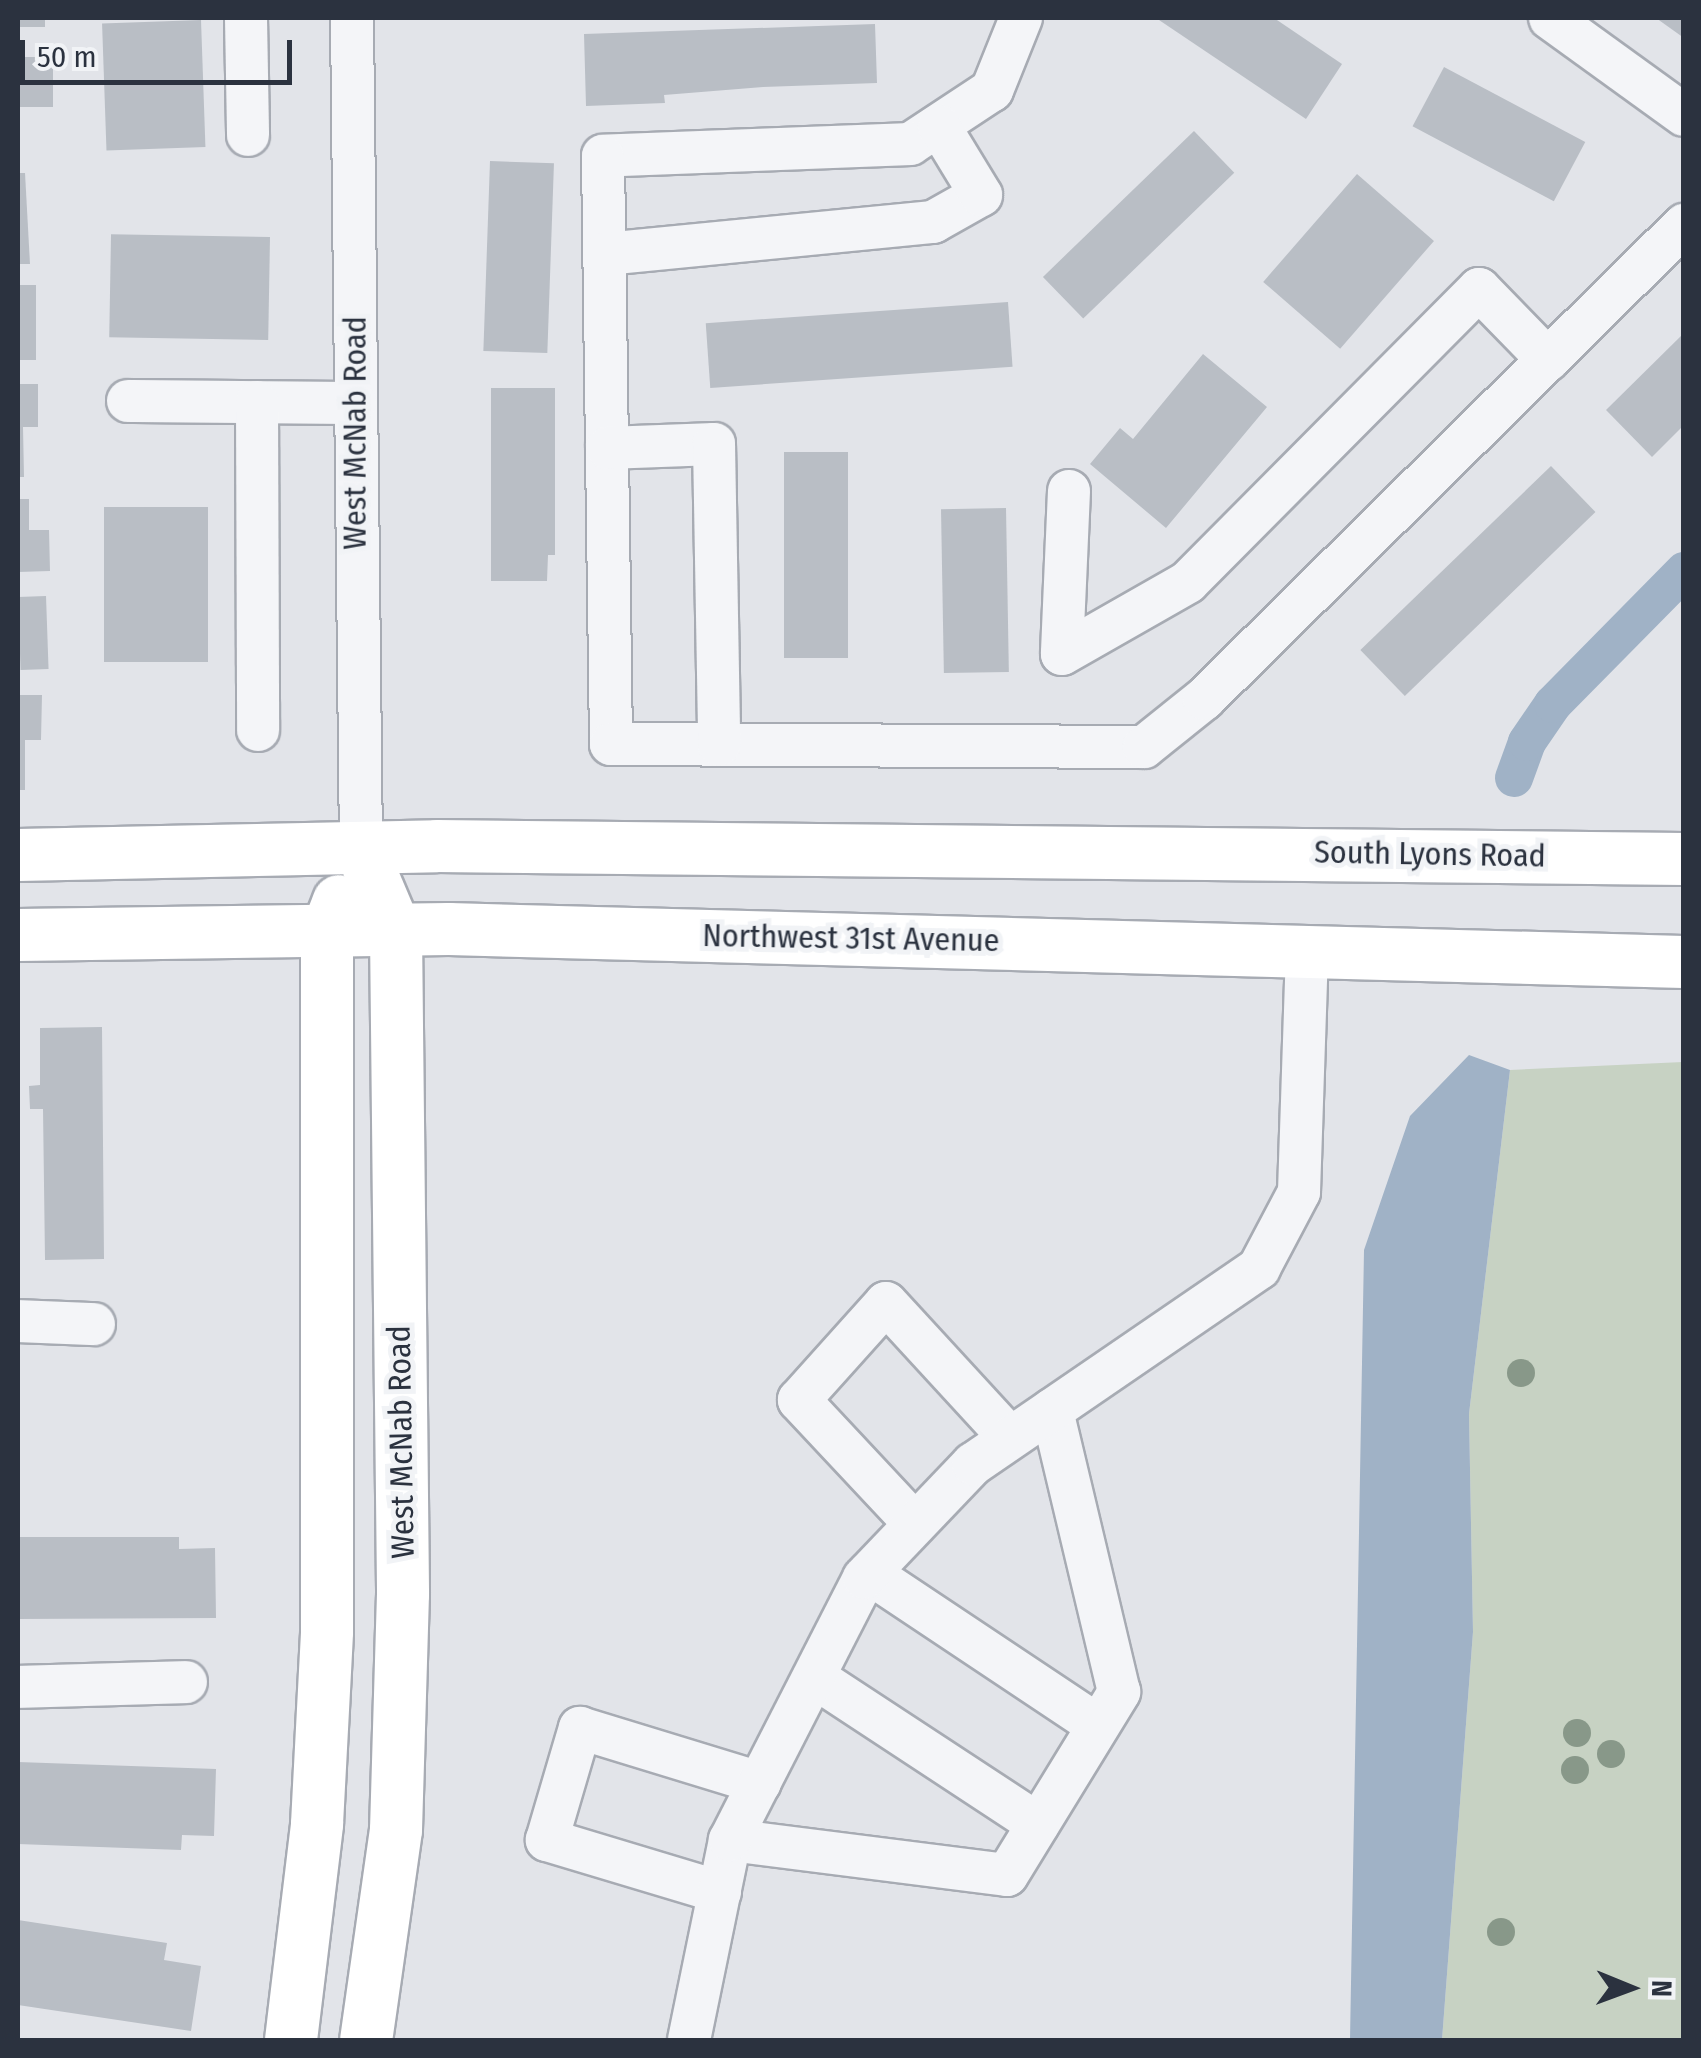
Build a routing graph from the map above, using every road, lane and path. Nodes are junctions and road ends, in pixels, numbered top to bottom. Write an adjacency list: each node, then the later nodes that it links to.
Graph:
1 (246, 18): 7 (street)
2 (352, 18): 13 (street, West McNab Road)
3 (1022, 18): 6 (street)
4 (1550, 18): 5 (street)
5 (1684, 116)
6 (938, 126): 9 (street); 9 (street)
7 (248, 135)
8 (1684, 225): 10 (street)
9 (605, 254): 14 (street)
10 (1548, 360): 15 (street); 17 (street)
11 (128, 401): 12 (street)
12 (257, 402): 13 (street); 16 (street)
13 (355, 403): 18 (street, West McNab Road)
14 (608, 448): 17 (street); 17 (street)
15 (1069, 491)
16 (258, 730)
17 (719, 745)
18 (361, 849): 19 (main road); 20 (main road, South Lyons Road); 21 (main road, West McNab Road); 22 (main road, West McNab Road)
19 (18, 854)
20 (1684, 859)
21 (327, 932): 22 (main road, Northwest 31st Avenue); 23 (main road, Northwest 31st Avenue); 40 (main road, West McNab Road)
22 (396, 932): 24 (main road, Northwest 31st Avenue); 41 (main road, West McNab Road)
23 (18, 935)
24 (1307, 951): 25 (main road, Northwest 31st Avenue); 28 (street)
25 (1684, 962)
26 (18, 1321): 27 (street)
27 (94, 1324)
28 (1052, 1410): 29 (street); 35 (street)
29 (1010, 1438): 30 (street); 30 (street)
30 (915, 1524): 31 (street)
31 (869, 1573): 32 (street); 35 (street)
32 (814, 1677): 36 (street); 37 (street)
33 (186, 1682): 34 (street)
34 (18, 1687)
35 (1098, 1726): 37 (street)
36 (760, 1782): 38 (street); 39 (street)
37 (1038, 1824): 38 (street)
38 (730, 1840): 39 (street)
39 (720, 1892): 42 (street)
40 (291, 2040)
41 (366, 2040)
42 (689, 2040)

